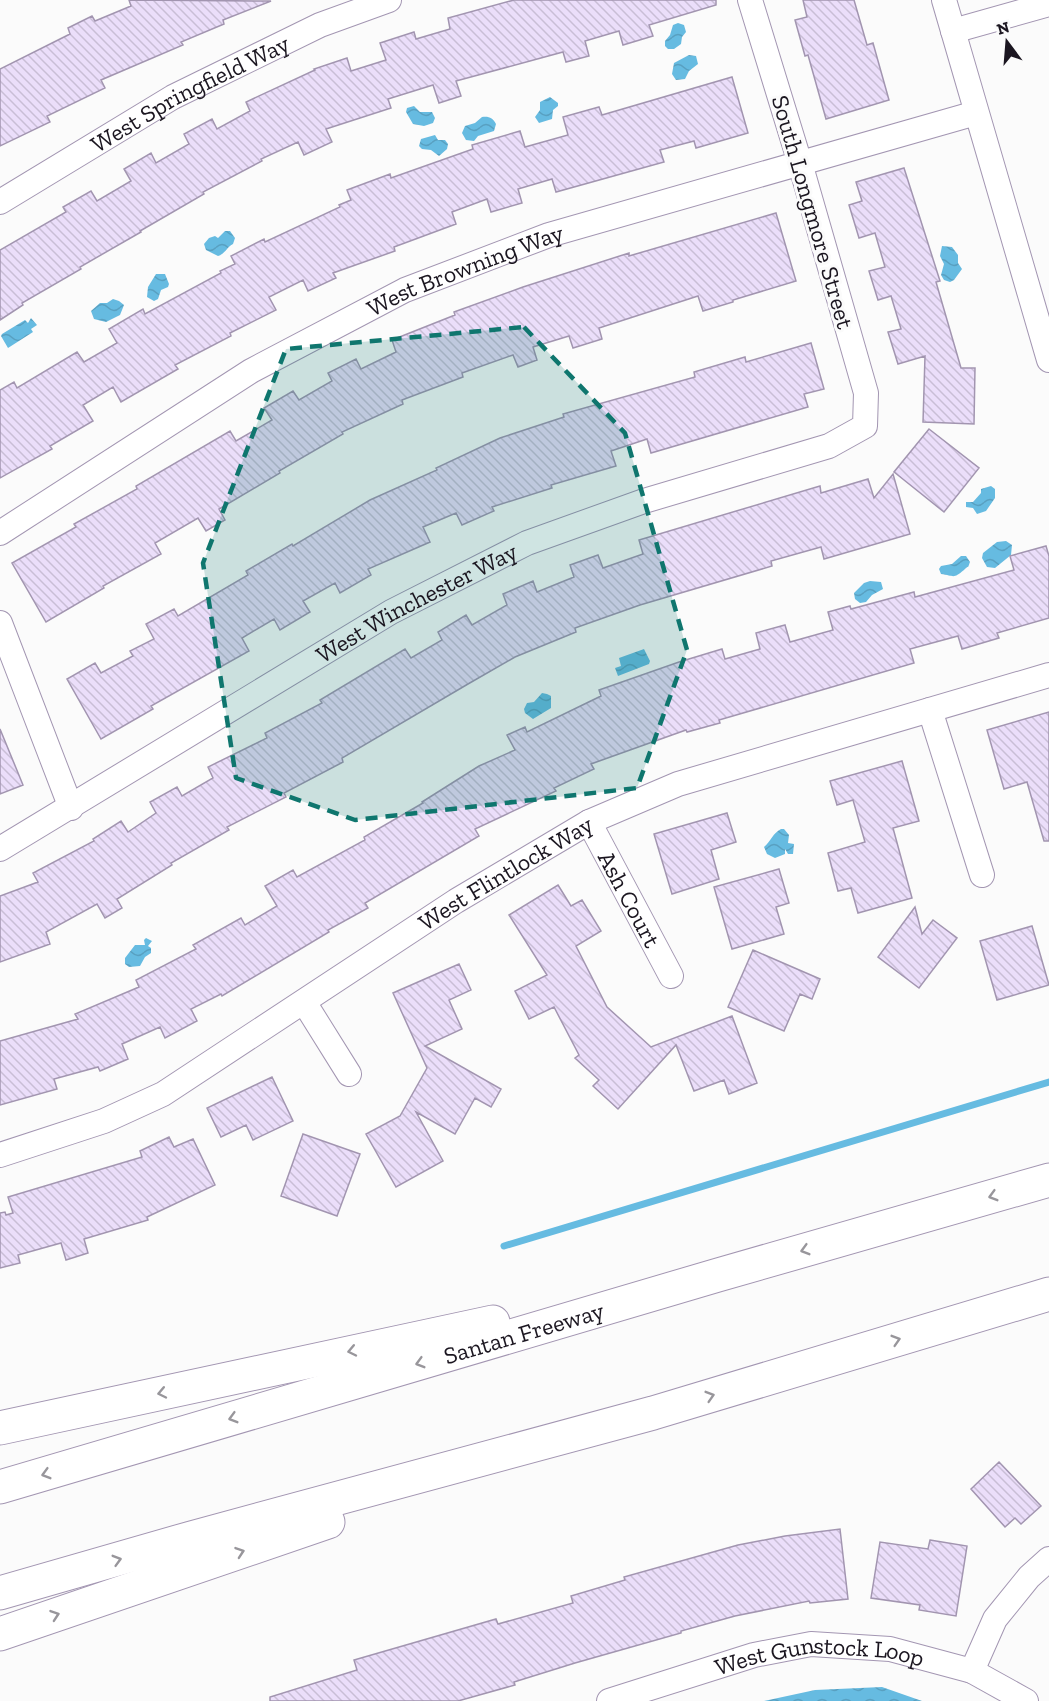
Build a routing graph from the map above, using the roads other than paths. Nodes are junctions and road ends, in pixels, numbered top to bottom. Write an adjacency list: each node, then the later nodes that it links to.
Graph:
1 (389, 0): 8 (street, West Springfield Way)
2 (750, 0): 7 (street, South Longmore Street)
3 (944, 0): 5 (street)
4 (1049, 4): 5 (street)
5 (953, 31): 6 (street)
6 (976, 113): 7 (street, West Browning Way); 9 (street)
7 (800, 163): 10 (street, South Longmore Street); 11 (street, West Browning Way)
8 (0, 202)
9 (1049, 360)
10 (865, 426): 15 (street, West Winchester Way)
11 (0, 533)
12 (0, 624): 15 (street)
13 (1049, 675): 14 (street, West Flintlock Way)
14 (930, 710): 16 (street, West Flintlock Way); 18 (street)
15 (71, 808): 17 (street, West Winchester Way)
16 (589, 822): 19 (street, Ash Court); 20 (street, West Flintlock Way)
17 (0, 849)
18 (982, 875)
19 (671, 976)
20 (304, 1002): 21 (street); 22 (street, West Flintlock Way)
21 (349, 1074)
22 (0, 1155)
23 (1049, 1180): 24 (highway, Santan Freeway, one-way to 24)
24 (718, 1275): 27 (highway, one-way to 27); 28 (highway, Santan Freeway, one-way to 28)
25 (1049, 1294): 26 (highway, one-way to 25)
26 (654, 1413): 30 (highway, one-way to 26); 31 (highway, one-way to 26)
27 (0, 1428)
28 (0, 1487)
29 (1049, 1559): 32 (street)
30 (0, 1593)
31 (0, 1634)
32 (972, 1671): 33 (street, West Gunstock Loop); 34 (street, West Gunstock Loop)
33 (609, 1701)
34 (1026, 1701)

